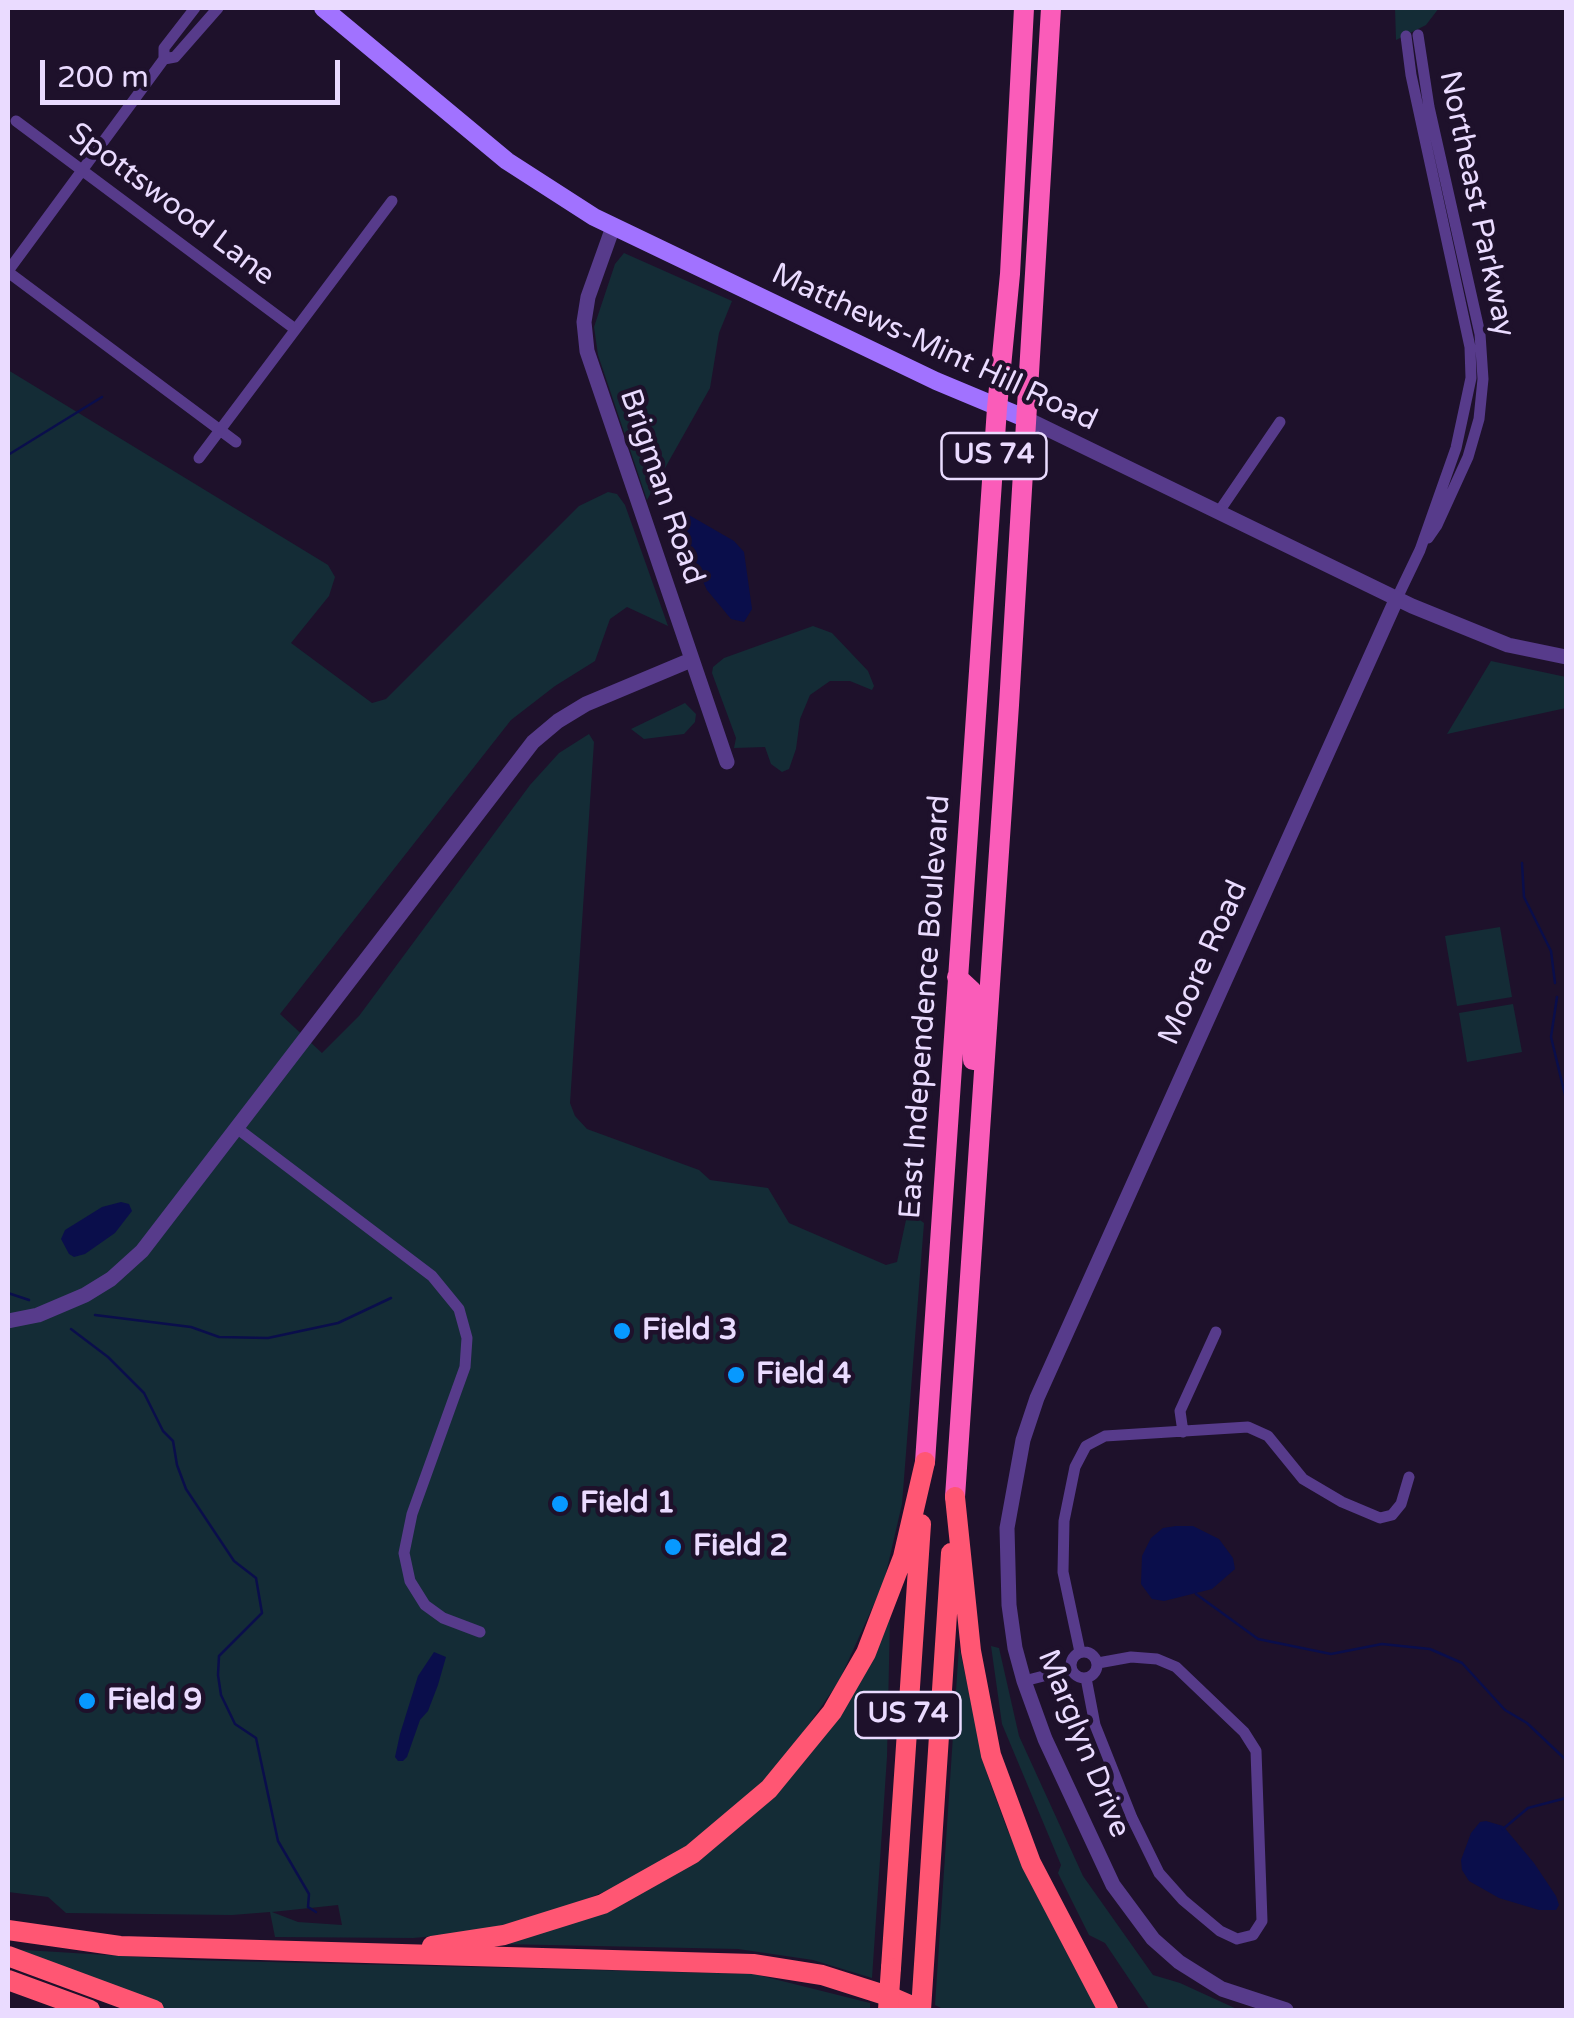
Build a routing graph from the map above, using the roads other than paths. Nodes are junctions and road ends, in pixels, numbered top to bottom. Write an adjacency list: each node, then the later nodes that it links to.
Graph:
1 (195, 8): 7 (street)
2 (218, 8): 7 (street)
3 (323, 8): 11 (main road, Matthews-Mint Hill Road)
4 (1024, 8): 14 (highway, East Independence Boulevard / US 74)
5 (1051, 8): 15 (highway, East Independence Boulevard / US 74)
6 (1412, 36): 21 (street, Northeast Parkway)
7 (164, 59): 9 (street)
8 (16, 121): 9 (street, Spottswood Lane)
9 (82, 170): 12 (street); 13 (street, Spottswood Lane)
10 (392, 201): 13 (street)
11 (614, 228): 14 (main road, Matthews-Mint Hill Road); 23 (street, Brigman Road)
12 (8, 272): 17 (street)
13 (295, 329): 17 (street)
14 (997, 408): 15 (main road, Matthews-Mint Hill Road); 25 (highway, East Independence Boulevard / US 74)
15 (1026, 419): 20 (street, Matthews-Mint Hill Road); 26 (highway, East Independence Boulevard / US 74)
16 (1280, 422): 20 (street)
17 (220, 430): 18 (street); 19 (street)
18 (236, 442)
19 (199, 458)
20 (1218, 513): 21 (street, Matthews-Mint Hill Road)
21 (1397, 598): 22 (street, Matthews-Mint Hill Road); 30 (street, Moore Road)
22 (1566, 657)
23 (691, 660): 24 (street, Brigman Road); 27 (street)
24 (727, 762)
25 (957, 977): 26 (highway); 32 (highway, East Independence Boulevard / US 74)
26 (980, 1127): 34 (highway, East Independence Boulevard / US 74)
27 (238, 1129): 28 (street); 35 (street)
28 (8, 1321)
29 (1216, 1332): 31 (street)
30 (1059, 1350): 40 (street, Marglyn Drive)
31 (1183, 1432): 33 (street); 36 (street)
32 (925, 1462): 42 (highway); 47 (highway, East Independence Boulevard / US 74, bridge)
33 (1409, 1477)
34 (955, 1496): 48 (highway, East Independence Boulevard / US 74); 49 (highway)
35 (480, 1632)
36 (1080, 1652): 37 (street); 38 (street)
37 (1098, 1663): 39 (street); 39 (street)
38 (1072, 1668): 39 (street); 40 (street)
39 (1086, 1678)
40 (1024, 1681): 50 (street, Marglyn Drive)
41 (8, 1930): 42 (highway)
42 (362, 1954): 48 (highway)
43 (8, 1956): 46 (highway)
44 (8, 1980): 45 (highway)
45 (90, 2010)
46 (154, 2010)
47 (888, 2010)
48 (921, 2010)
49 (1108, 2010)
50 (1286, 2010)

